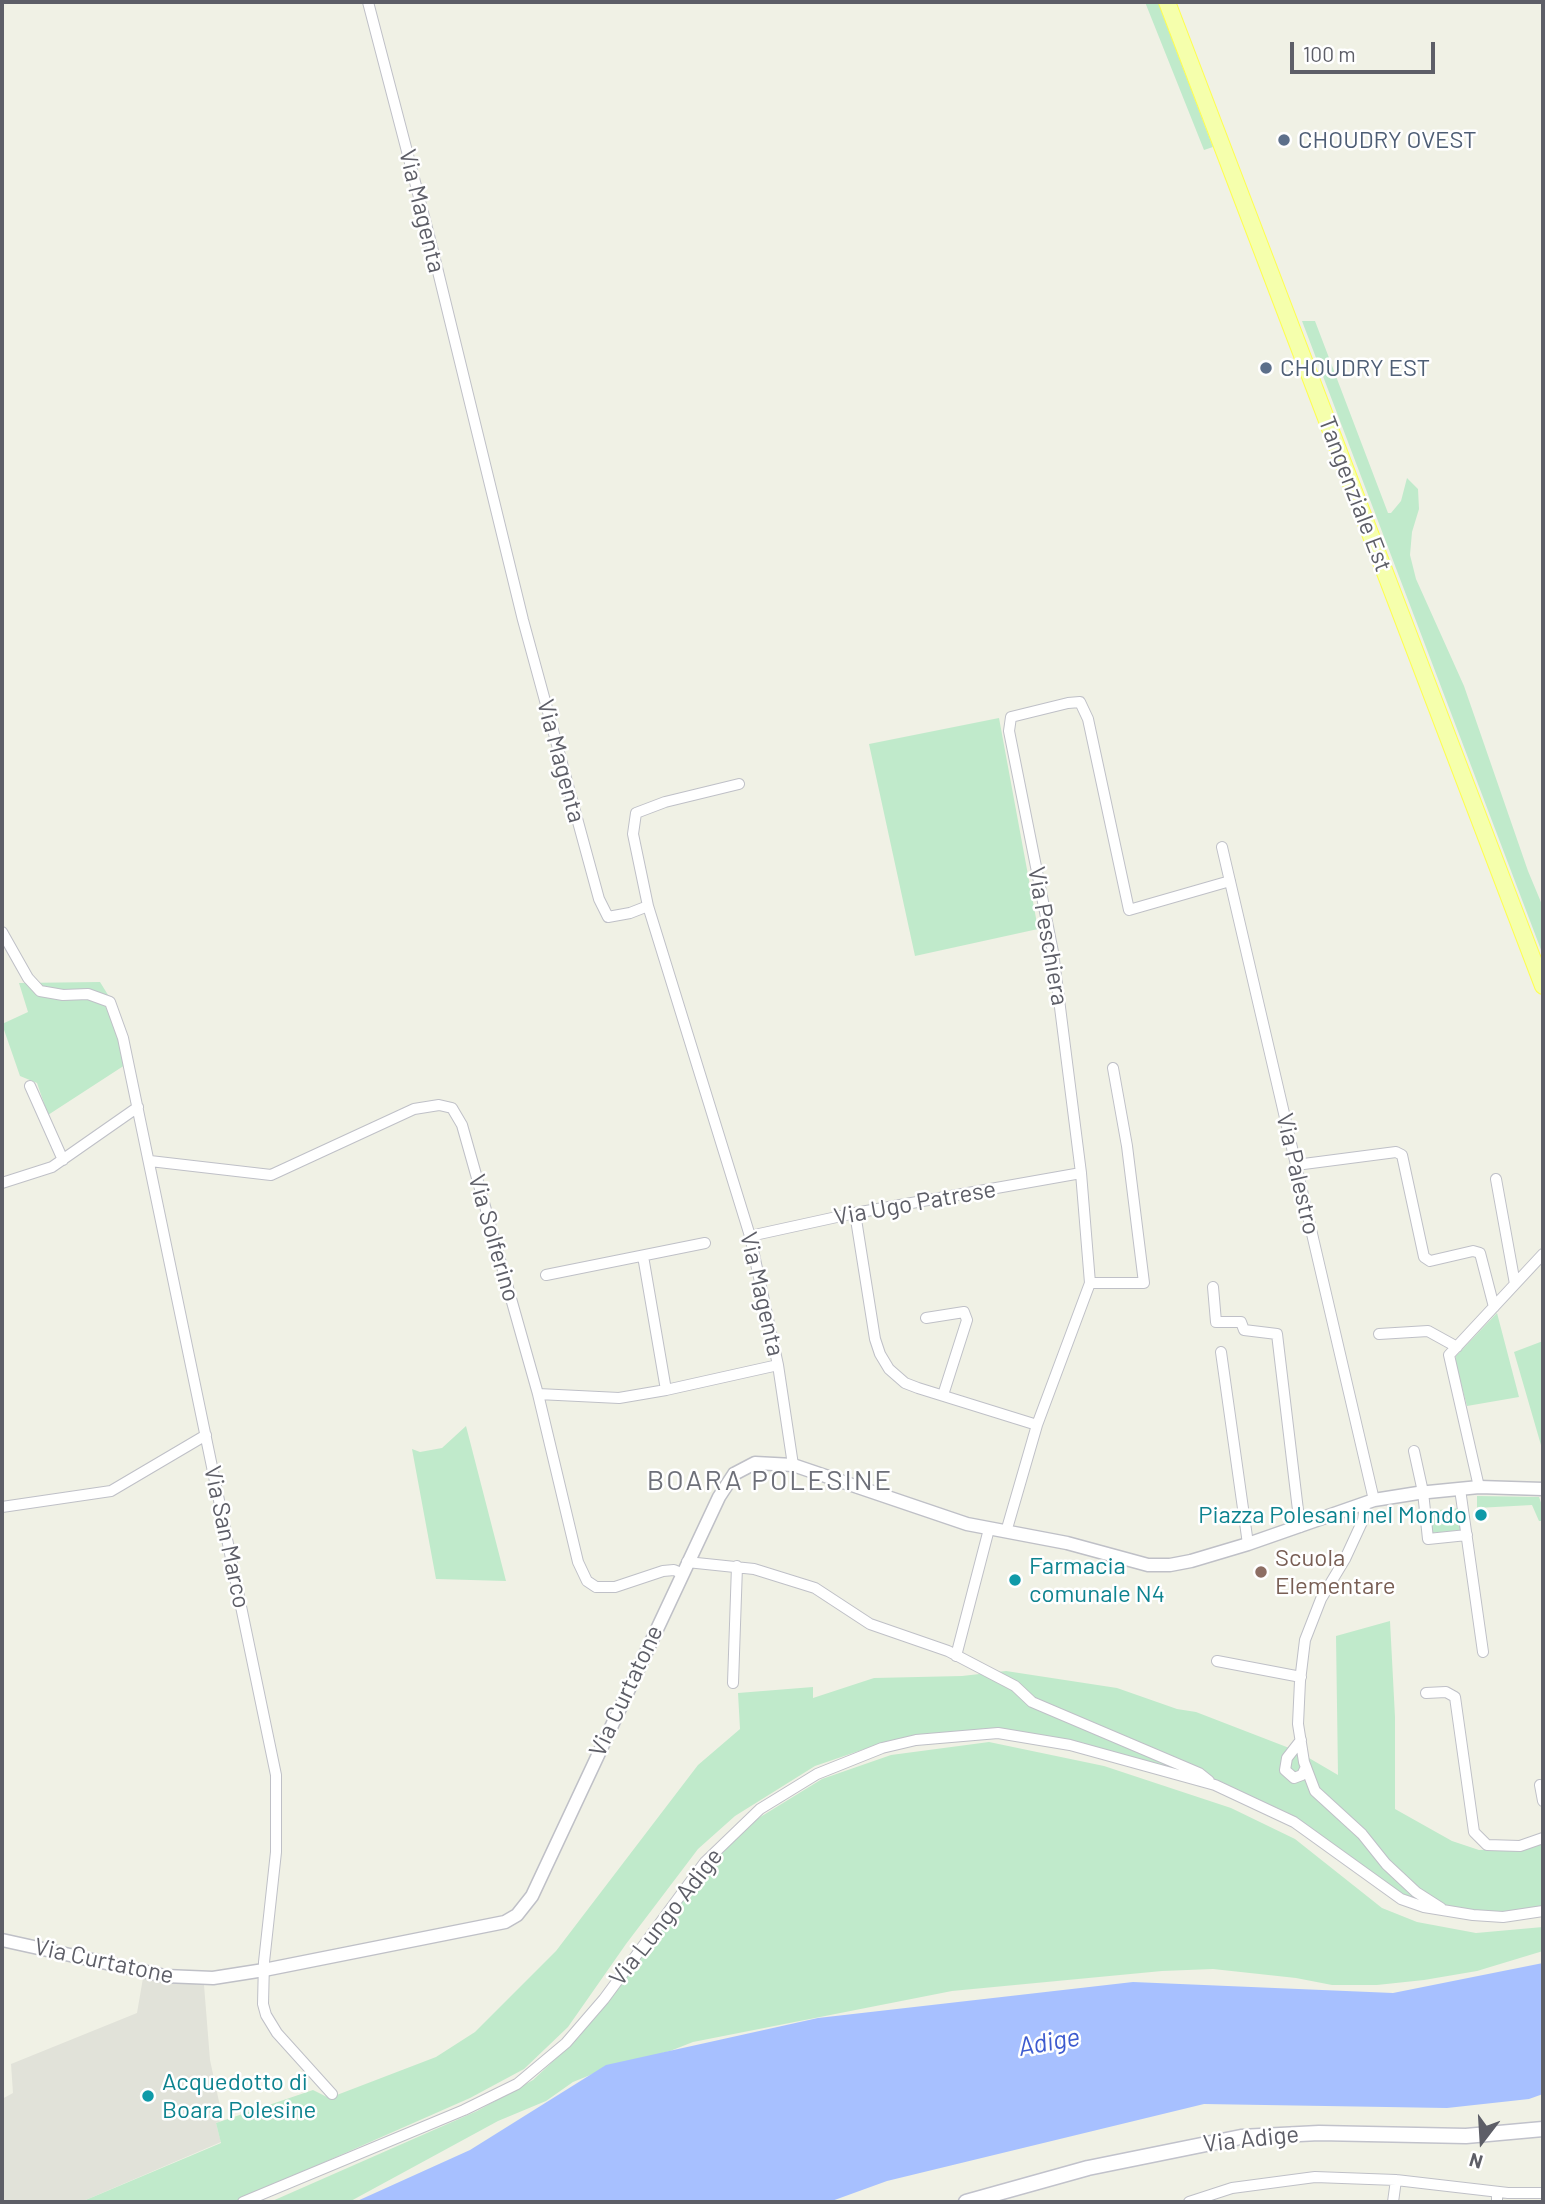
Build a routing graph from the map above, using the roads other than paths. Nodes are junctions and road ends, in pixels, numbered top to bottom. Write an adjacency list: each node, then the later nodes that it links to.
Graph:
1 (368, 2): 6 (street, Via Magenta)
2 (1167, 2): 8 (main road, Tangenziale Est)
3 (739, 784): 6 (street)
4 (1222, 847): 5 (street, Via Palestro)
5 (1230, 881): 14 (street, Via Palestro); 15 (street, Via Peschiera)
6 (648, 906): 19 (street, Via Magenta)
7 (2, 932): 11 (street, Via San Marco)
8 (1543, 986)
9 (1112, 1068): 24 (street)
10 (30, 1086): 12 (street)
11 (138, 1107): 12 (street); 13 (street, Via San Marco)
12 (63, 1160): 17 (street)
13 (150, 1161): 34 (street, Via Solferino); 37 (street, Via San Marco)
14 (1296, 1165): 27 (street); 44 (street, Via Palestro)
15 (1081, 1173): 18 (street, Via Ugo Patrese); 24 (street, Via Peschiera)
16 (1496, 1179): 25 (street)
17 (2, 1183)
18 (855, 1213): 19 (street, Via Ugo Patrese); 35 (street)
19 (750, 1236): 32 (street, Via Magenta)
20 (705, 1243): 22 (street)
21 (1543, 1254): 25 (street)
22 (643, 1256): 23 (street); 33 (street)
23 (546, 1275)
24 (1090, 1283): 36 (street, Via Peschiera)
25 (1516, 1284): 27 (street)
26 (1213, 1287): 46 (street)
27 (1494, 1307): 30 (street)
28 (926, 1318): 35 (street)
29 (1379, 1334): 30 (street)
30 (1457, 1347): 40 (street)
31 (1222, 1352): 50 (street)
32 (778, 1365): 33 (street); 39 (street, Via Magenta)
33 (666, 1390): 34 (street)
34 (538, 1394): 52 (street, Via Solferino)
35 (943, 1395): 36 (street)
36 (1037, 1425): 48 (street, Via Peschiera)
37 (206, 1435): 45 (street); 68 (street, Via San Marco)
38 (1414, 1451): 43 (street)
39 (793, 1465): 47 (street, Via Curtatone); 52 (street, Via Curtatone)
40 (1479, 1487): 41 (street, Via Curtatone); 42 (street, Via Curtatone)
41 (1460, 1489): 43 (street, Via Curtatone); 49 (street)
42 (1543, 1489)
43 (1423, 1492): 44 (street, Via Curtatone); 49 (street)
44 (1369, 1502): 46 (street, Via Curtatone); 56 (street)
45 (2, 1507)
46 (1300, 1527): 50 (street, Via Curtatone)
47 (989, 1529): 48 (street, Via Curtatone); 54 (street)
48 (1006, 1532): 50 (street, Via Curtatone)
49 (1466, 1535): 53 (street)
50 (1248, 1544)
51 (737, 1566): 52 (street); 54 (street); 57 (street)
52 (684, 1568): 68 (street, Via Curtatone)
53 (1483, 1652)
54 (956, 1656): 62 (street)
55 (1217, 1661): 56 (street)
56 (1301, 1677): 59 (street)
57 (733, 1683)
58 (1426, 1693): 64 (street)
59 (1301, 1740): 60 (street); 60 (street)
60 (1306, 1767): 66 (street)
61 (1540, 1785): 63 (street)
62 (1215, 1786): 66 (street, Via Lungo Adige); 74 (street, Via Lungo Adige)
63 (1543, 1801)
64 (1543, 1838)
65 (1543, 1911): 66 (street, Via Lungo Adige)
66 (1447, 1912)
67 (2, 1940): 68 (street, Via Curtatone)
68 (264, 1970): 69 (street, Via San Marco)
69 (332, 2094)
70 (1543, 2130): 75 (main road, Via Adige)
71 (1396, 2180): 73 (street); 76 (street); 77 (street)
72 (1543, 2193): 73 (street)
73 (1497, 2197)
74 (243, 2202)
75 (966, 2202)
76 (1189, 2202)
77 (1393, 2202)

